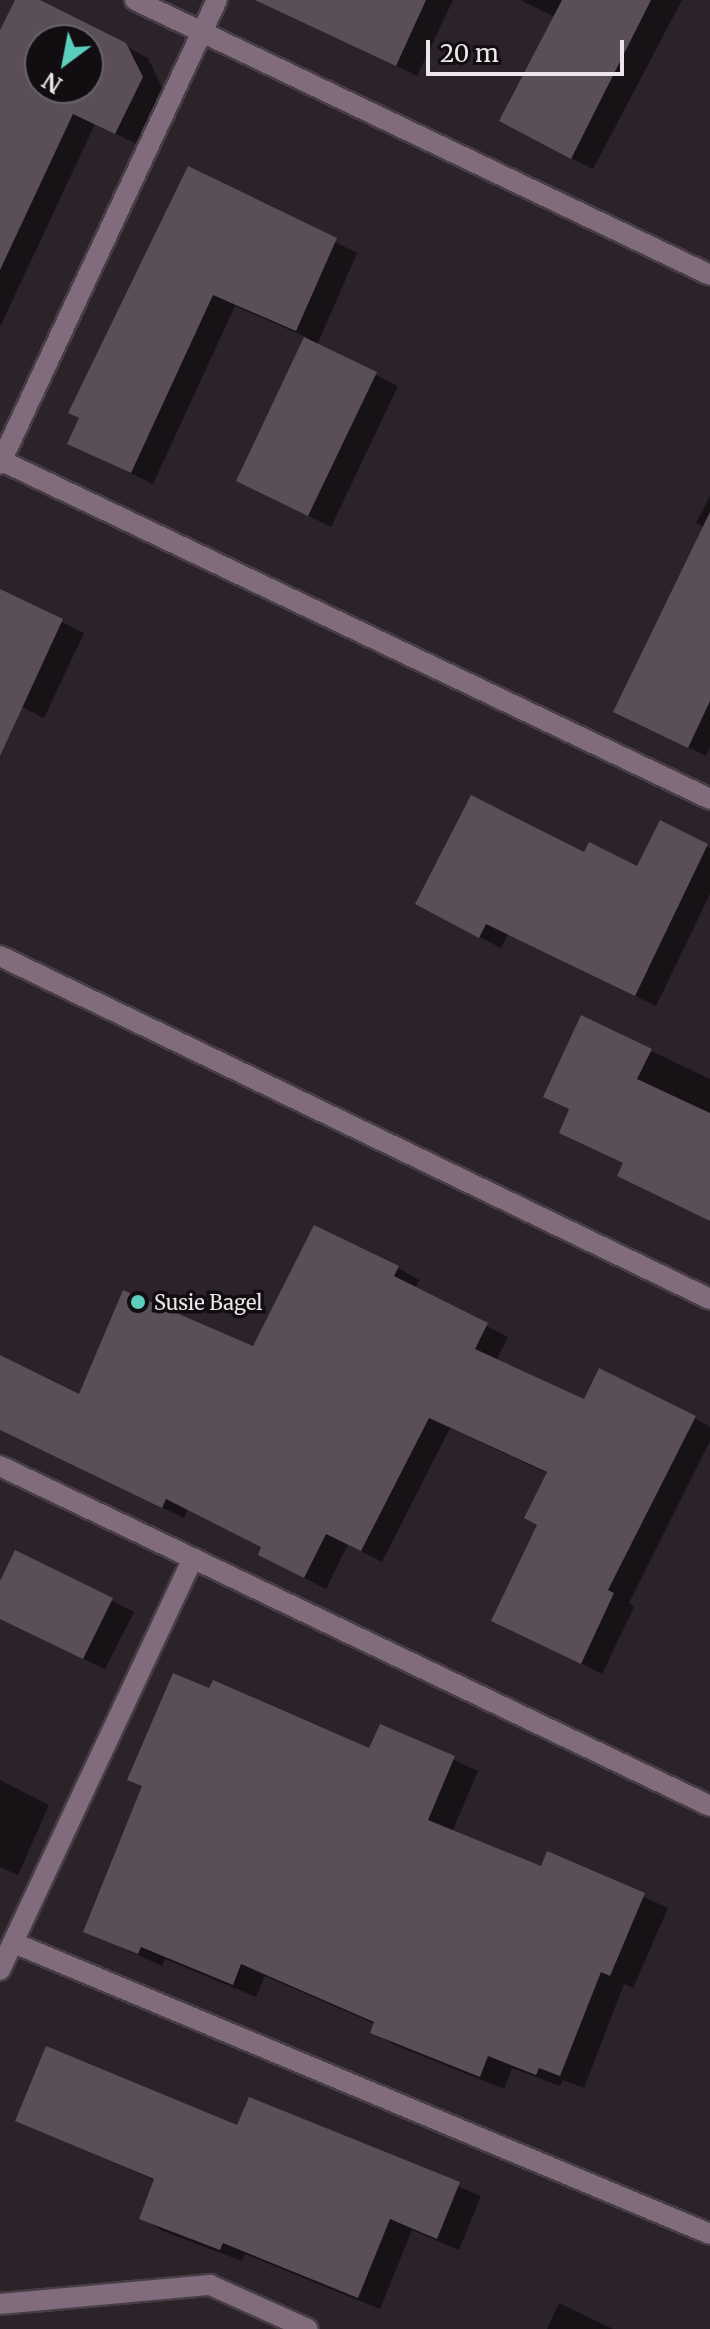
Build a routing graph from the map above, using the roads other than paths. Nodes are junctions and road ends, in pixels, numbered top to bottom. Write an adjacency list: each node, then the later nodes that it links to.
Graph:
1 (135, 0): 3 (street)
2 (217, 0): 3 (street)
3 (202, 32): 4 (street); 5 (street)
4 (710, 275)
5 (1, 462): 6 (street)
6 (710, 799)
7 (0, 956): 8 (street)
8 (710, 1299)
9 (0, 1466): 10 (street)
10 (193, 1558): 11 (street); 12 (street)
11 (710, 1806)
12 (14, 1943): 13 (street); 14 (street)
13 (0, 1970)
14 (710, 2234)
15 (0, 2304): 16 (street)
16 (308, 2329)

